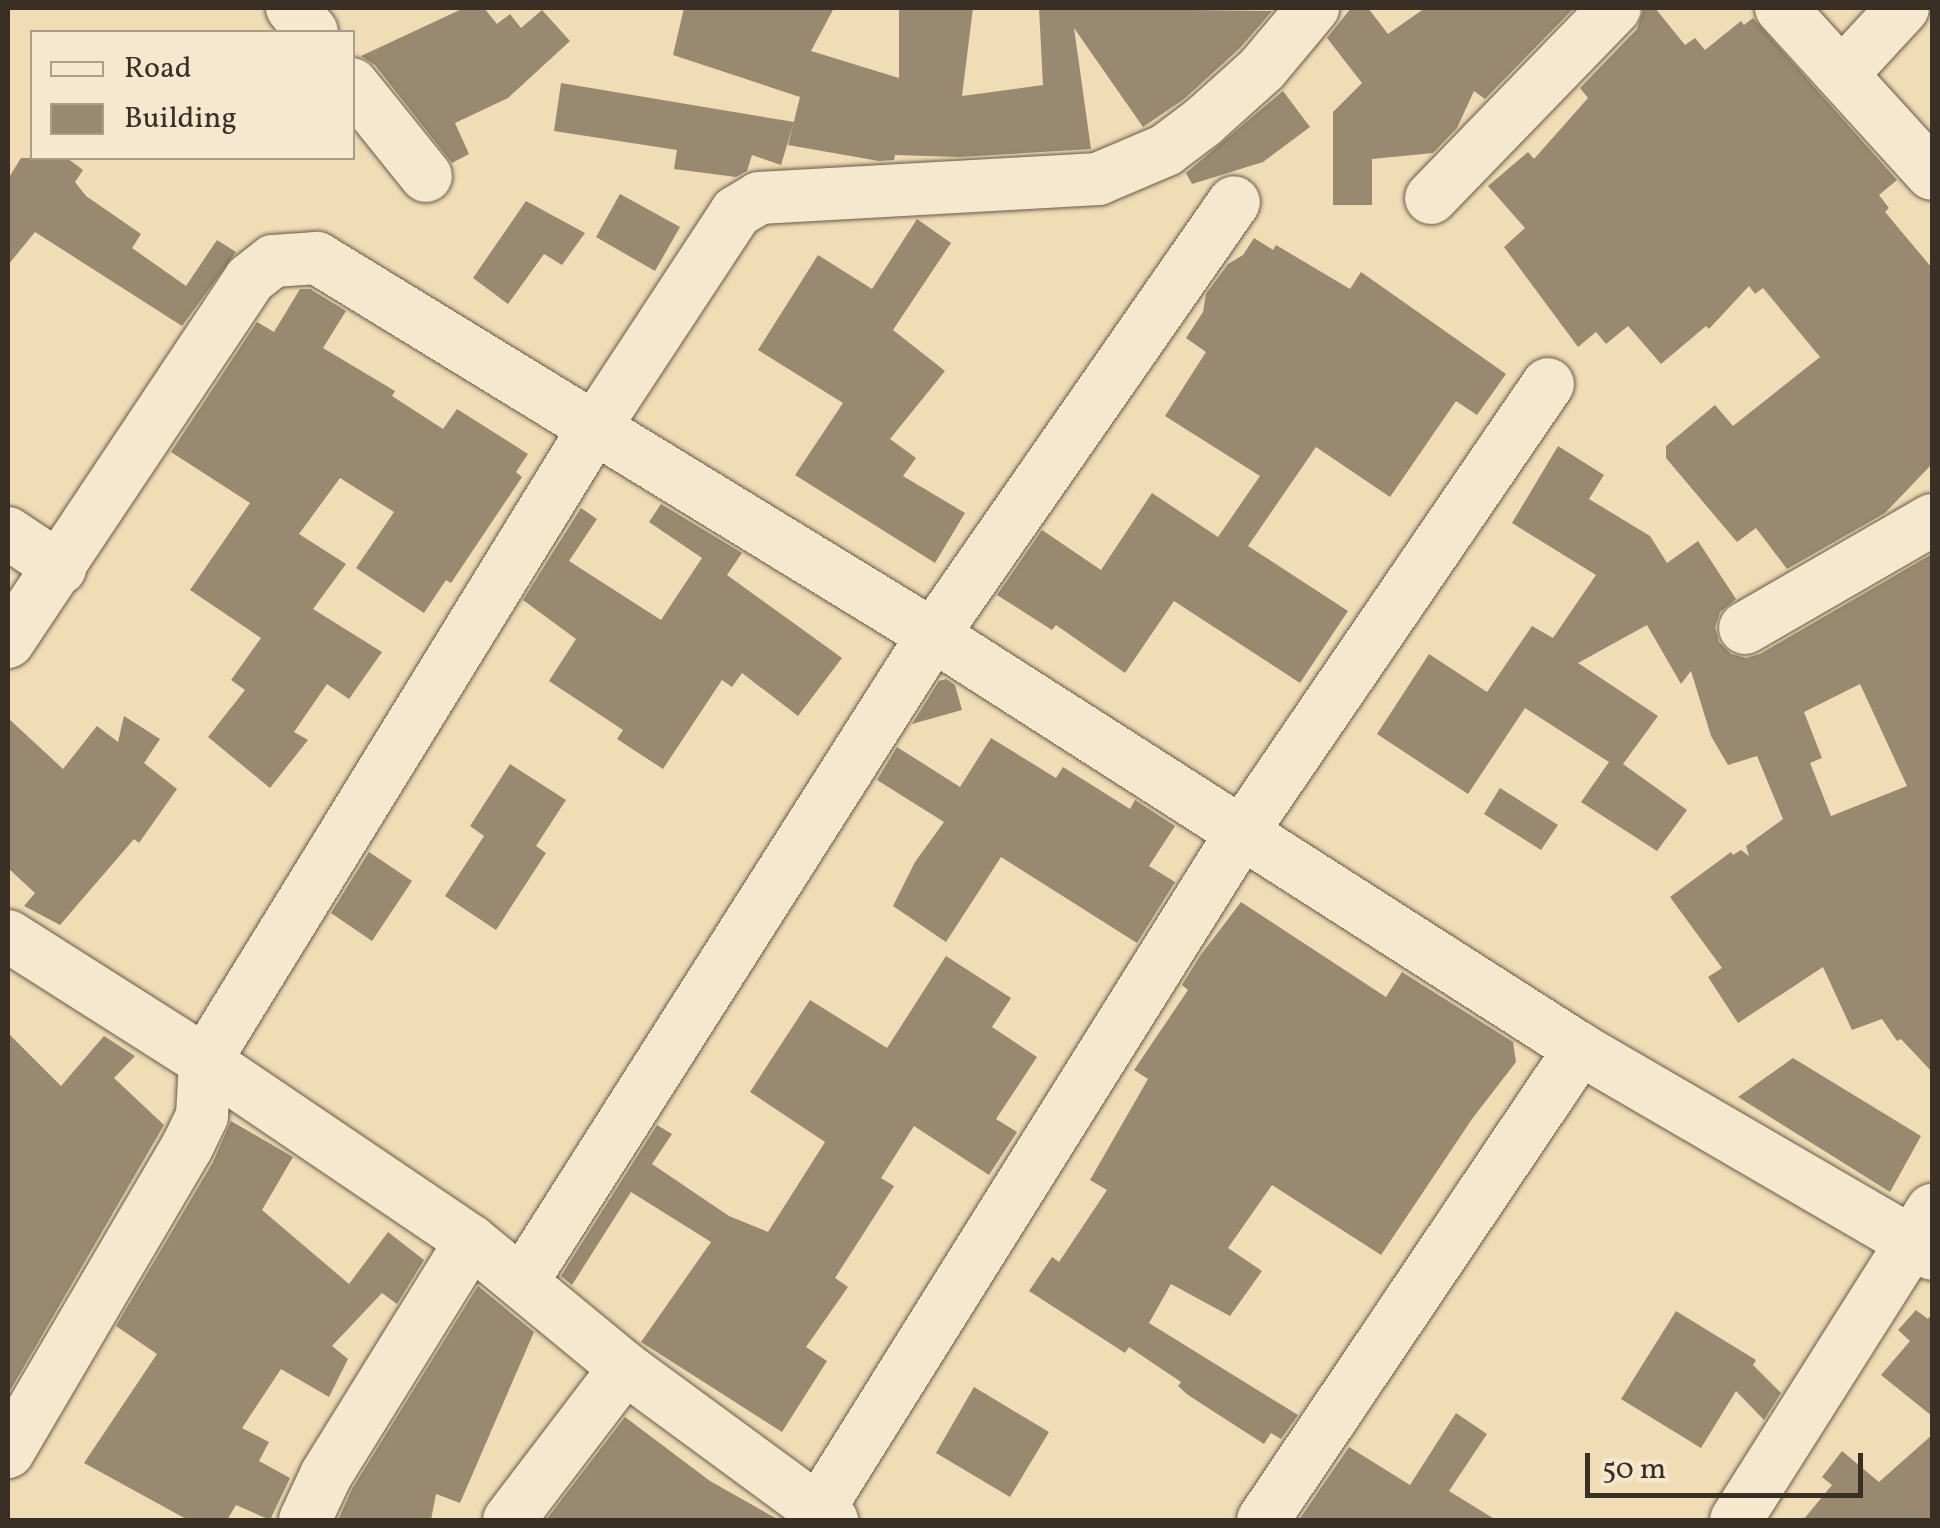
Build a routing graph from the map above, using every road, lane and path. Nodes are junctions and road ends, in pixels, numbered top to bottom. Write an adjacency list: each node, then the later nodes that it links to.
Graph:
1 (292, 8): 6 (street)
2 (1313, 8): 14 (street)
3 (1615, 8): 11 (street)
4 (1781, 8): 7 (street)
5 (1903, 8): 7 (street)
6 (310, 30)
7 (1844, 72): 9 (street)
8 (355, 88): 10 (street)
9 (1932, 174)
10 (426, 176)
11 (1432, 198)
12 (1234, 202): 19 (street)
13 (1548, 384): 21 (street)
14 (593, 430): 17 (street); 19 (street); 24 (street)
15 (1932, 520): 18 (street)
16 (8, 533): 17 (street)
17 (60, 568): 20 (street)
18 (1744, 628)
19 (933, 635): 21 (street); 27 (street)
20 (8, 642)
21 (1240, 836): 23 (street); 30 (street)
22 (9, 939): 24 (street)
23 (1580, 1049): 25 (street); 33 (street)
24 (205, 1061): 26 (street); 29 (street)
25 (1926, 1234): 34 (street)
26 (471, 1241): 27 (street); 31 (street)
27 (522, 1282): 28 (street)
28 (625, 1368): 30 (street); 32 (street)
29 (8, 1452)
30 (821, 1517)
31 (305, 1520)
32 (509, 1520)
33 (1263, 1520)
34 (1736, 1520)

